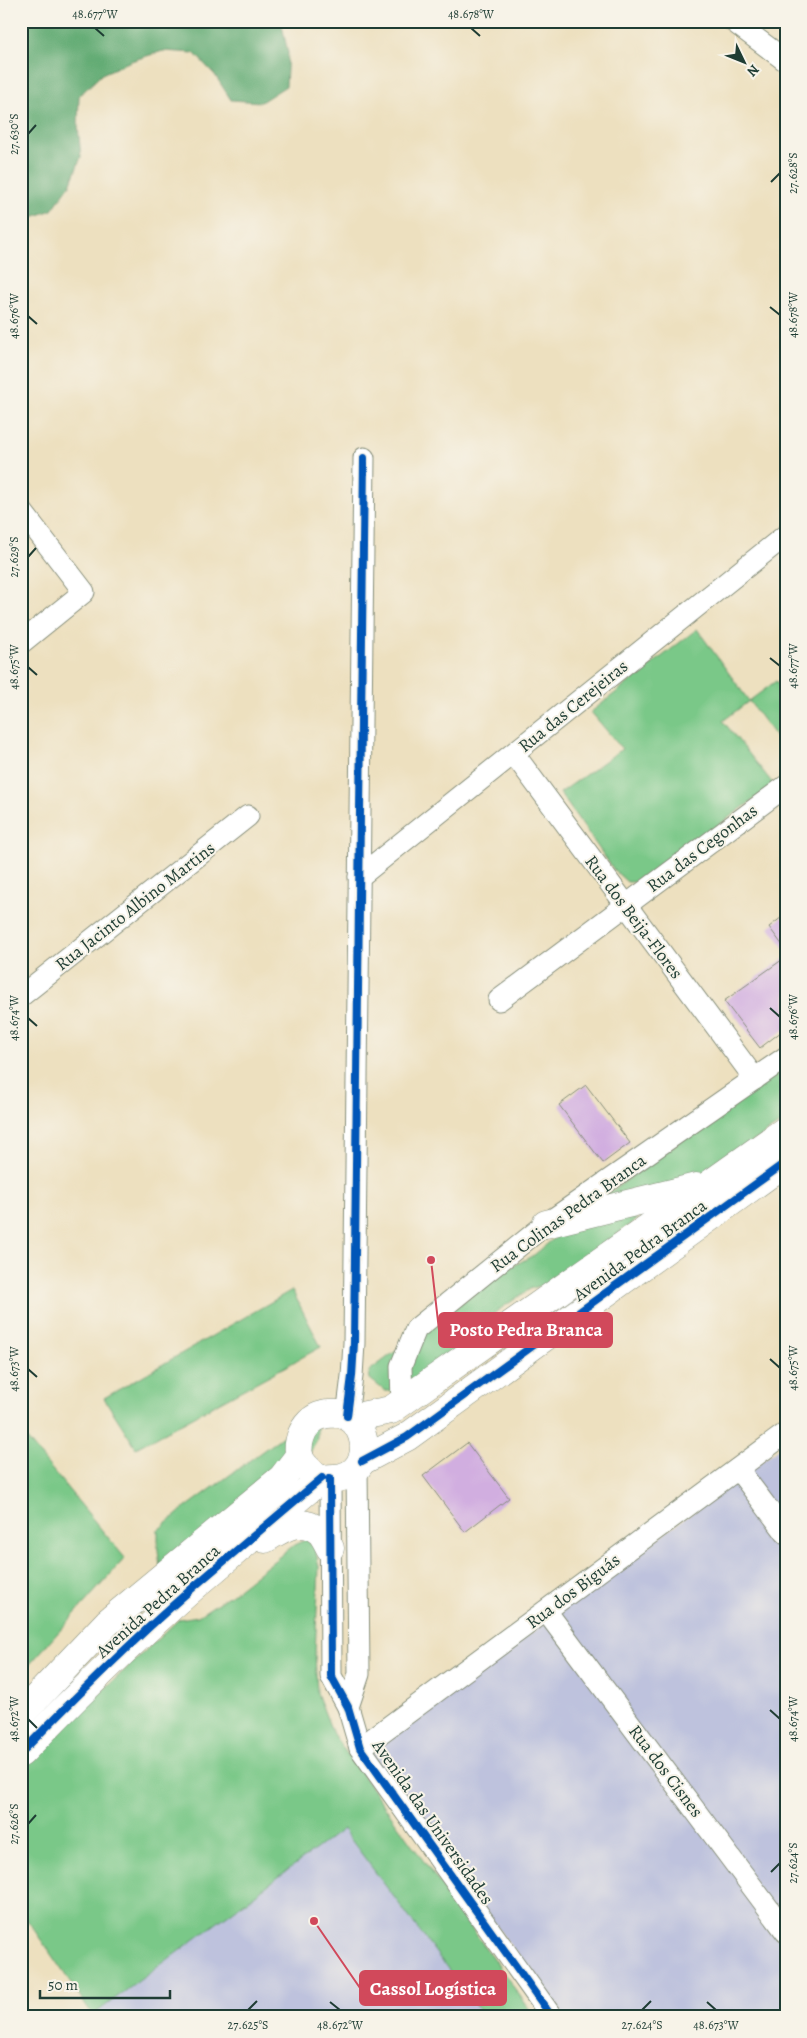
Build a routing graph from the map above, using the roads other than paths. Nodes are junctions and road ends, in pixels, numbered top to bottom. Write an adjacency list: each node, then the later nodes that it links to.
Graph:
1 (733, 21): 2 (street)
2 (786, 62)
3 (364, 458): 10 (street)
4 (21, 510): 6 (street)
5 (786, 535): 7 (street, Rua das Cerejeiras)
6 (21, 644)
7 (514, 754): 10 (street, Rua das Cerejeiras); 11 (street, Rua dos Beija-Flores)
8 (786, 786): 11 (street, Rua das Cegonhas)
9 (248, 816): 12 (street, Rua Jacinto Albino Martins)
10 (359, 877): 21 (street)
11 (626, 906): 13 (street, Rua das Cegonhas); 15 (street, Rua dos Beija-Flores)
12 (21, 996)
13 (499, 1000)
14 (786, 1057): 15 (street, Rua Colinas Pedra Branca)
15 (755, 1079): 19 (street, Rua Colinas Pedra Branca)
16 (786, 1130): 18 (main road, Avenida Pedra Branca)
17 (786, 1162): 24 (main road, Avenida Pedra Branca)
18 (712, 1183): 19 (main road); 20 (main road, Avenida Pedra Branca)
19 (546, 1224): 20 (street, Rua Colinas Pedra Branca)
20 (402, 1403): 21 (main road, Avenida Pedra Branca)
21 (349, 1417): 23 (main road); 24 (main road)
22 (786, 1433): 25 (street, Rua dos Biguás)
23 (299, 1456): 26 (main road); 32 (main road, Avenida Pedra Branca)
24 (359, 1464): 26 (main road); 31 (street)
25 (738, 1468): 27 (street); 30 (street, Rua dos Biguás)
26 (326, 1478): 28 (street, Avenida das Universidades); 29 (main road, Avenida Pedra Branca)
27 (786, 1533)
28 (330, 1548): 29 (main road); 31 (street, Avenida das Universidades)
29 (216, 1567): 34 (main road, Avenida Pedra Branca)
30 (546, 1611): 33 (street, Rua dos Biguás); 35 (street, Rua dos Cisnes)
31 (348, 1707): 33 (street, Avenida das Universidades)
32 (21, 1714)
33 (360, 1748): 36 (street, Avenida das Universidades)
34 (21, 1753)
35 (786, 1932)
36 (552, 2017)

